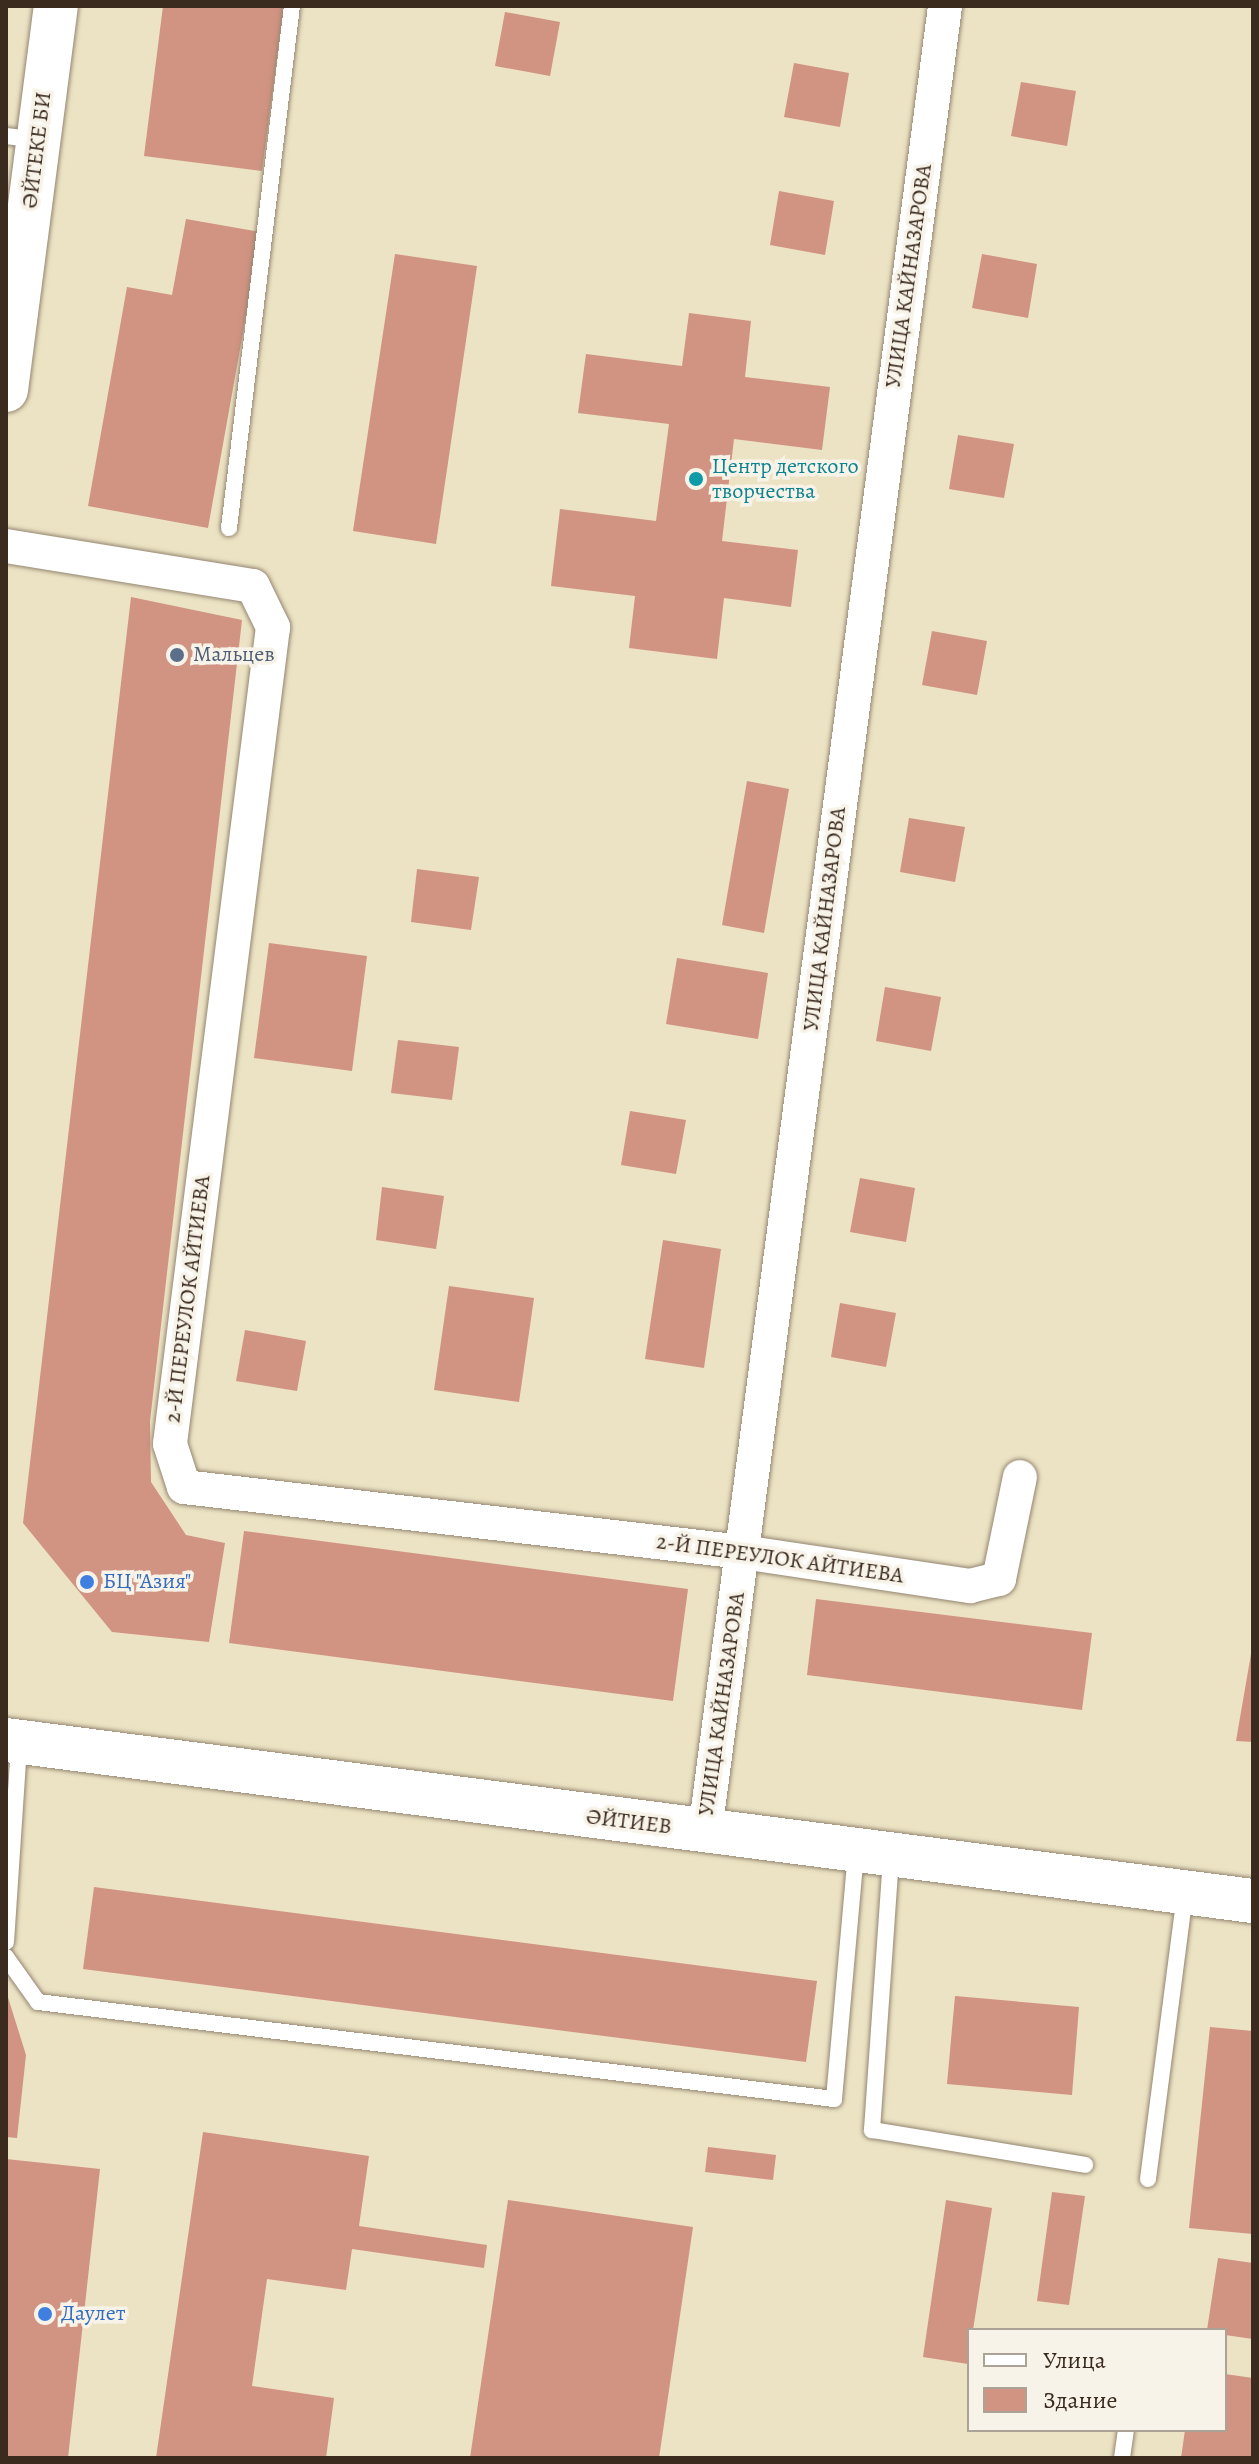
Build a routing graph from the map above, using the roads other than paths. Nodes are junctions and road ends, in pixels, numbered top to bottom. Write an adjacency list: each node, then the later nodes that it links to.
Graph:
1 (56, 6): 4 (street, ӘЙТЕКЕ БИ)
2 (292, 6): 6 (lane)
3 (945, 6): 9 (street, УЛИЦА КАЙНАЗАРОВА)
4 (22, 138): 5 (street, ӘЙТЕКЕ БИ)
5 (6, 390)
6 (229, 528)
7 (6, 546): 9 (street, 2-Й ПЕРЕУЛОК АЙТИЕВА)
8 (1020, 1477): 9 (street, 2-Й ПЕРЕУЛОК АЙТИЕВА)
9 (742, 1552): 11 (street, УЛИЦА КАЙНАЗАРОВА)
10 (13, 1741): 11 (street, ӘЙТИЕВ); 15 (lane)
11 (705, 1832): 12 (street, ӘЙТИЕВ)
12 (874, 1854): 13 (street, ӘЙТИЕВ); 16 (lane); 17 (lane)
13 (1185, 1891): 14 (street, ӘЙТИЕВ); 18 (lane)
14 (1253, 1901)
15 (6, 1942)
16 (6, 1957)
17 (1085, 2165)
18 (1148, 2179)
19 (1126, 2432): 20 (lane)
20 (1122, 2458)

